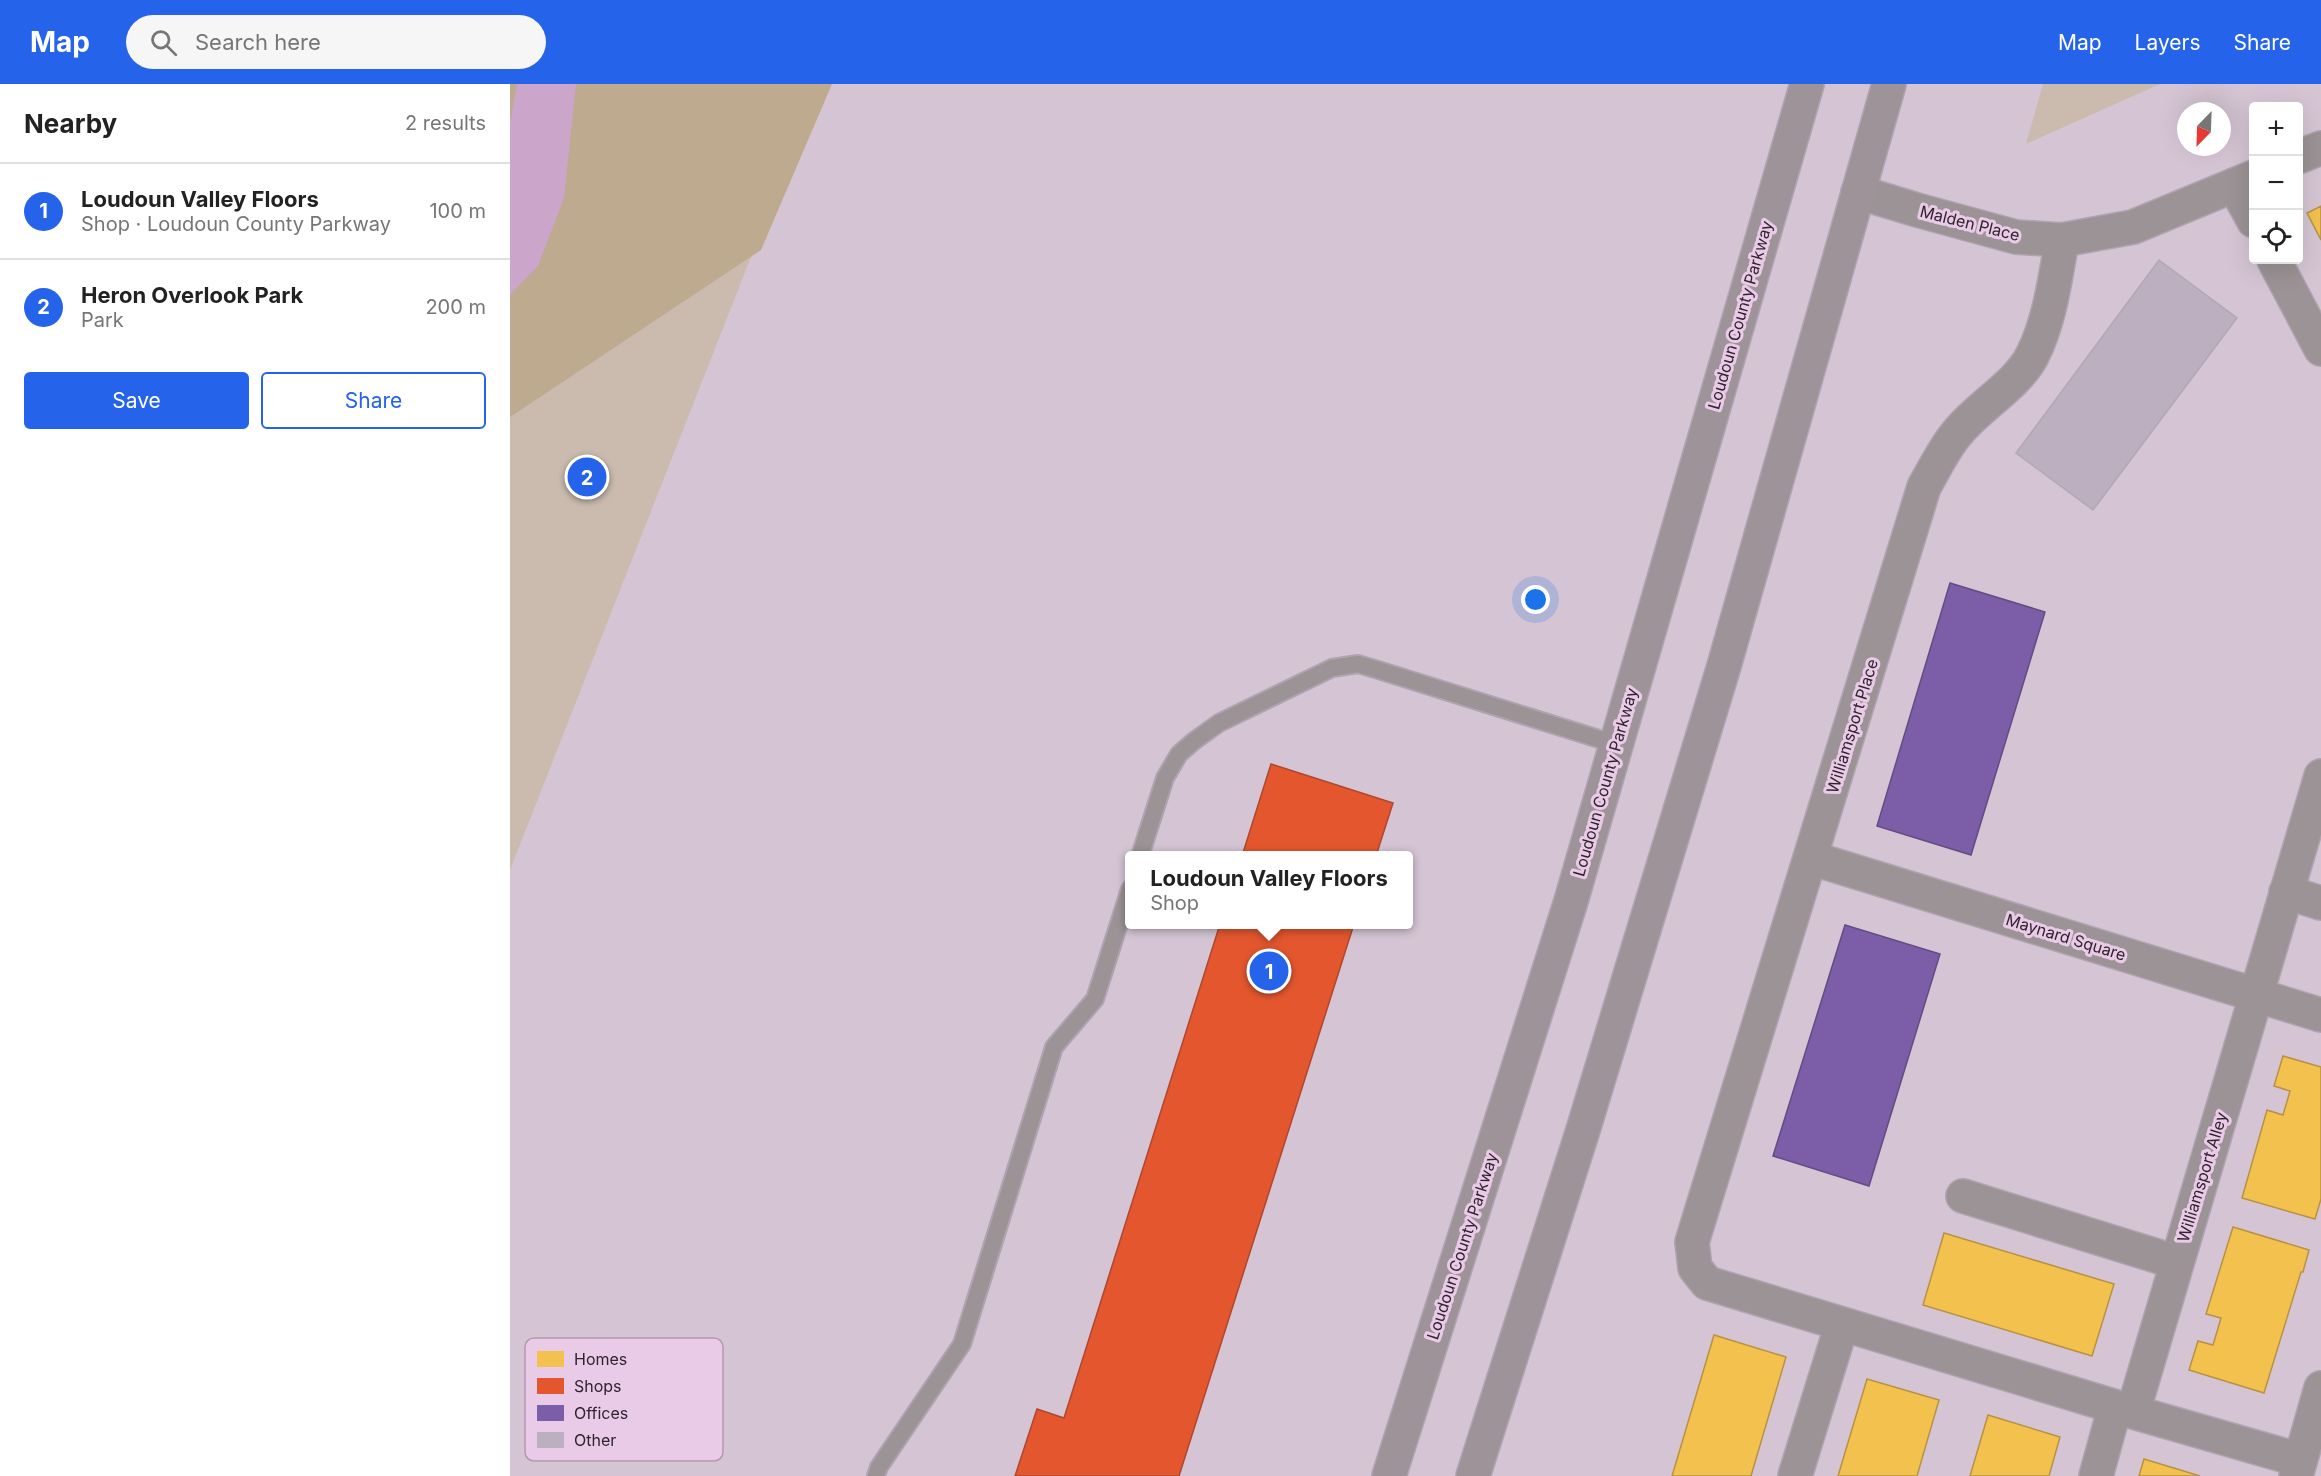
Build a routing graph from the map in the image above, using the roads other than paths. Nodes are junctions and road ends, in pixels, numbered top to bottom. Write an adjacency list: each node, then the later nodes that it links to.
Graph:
1 (1807, 84): 11 (main road, Loudoun County Parkway)
2 (1889, 84): 6 (main road)
3 (2321, 148): 4 (street)
4 (2301, 156)
5 (2244, 181): 7 (street); 8 (street, Malden Place)
6 (1857, 192): 8 (street, Malden Place); 28 (main road)
7 (2251, 210)
8 (2062, 240): 14 (street, Williamsport Place)
9 (2276, 264): 10 (street)
10 (2321, 349)
11 (1615, 744): 13 (lane); 27 (main road, Loudoun County Parkway)
12 (2321, 776): 15 (street, Williamsport Alley)
13 (1141, 851)
14 (1811, 858): 18 (street, Maynard Square); 22 (street, Williamsport Place)
15 (2286, 892): 16 (street); 18 (street, Williamsport Alley)
16 (2321, 903)
17 (1125, 905): 26 (lane)
18 (2256, 995): 19 (street, Maynard Square); 21 (street, Williamsport Alley)
19 (2321, 1015)
20 (1963, 1196): 21 (street)
21 (2176, 1262): 24 (street, Williamsport Alley)
22 (1842, 1324): 24 (street); 29 (street)
23 (2318, 1406): 25 (street)
24 (2124, 1410): 25 (street); 30 (street, Williamsport Alley)
25 (2298, 1468)
26 (876, 1476)
27 (1389, 1476)
28 (1473, 1476)
29 (1795, 1476)
30 (2096, 1476)

